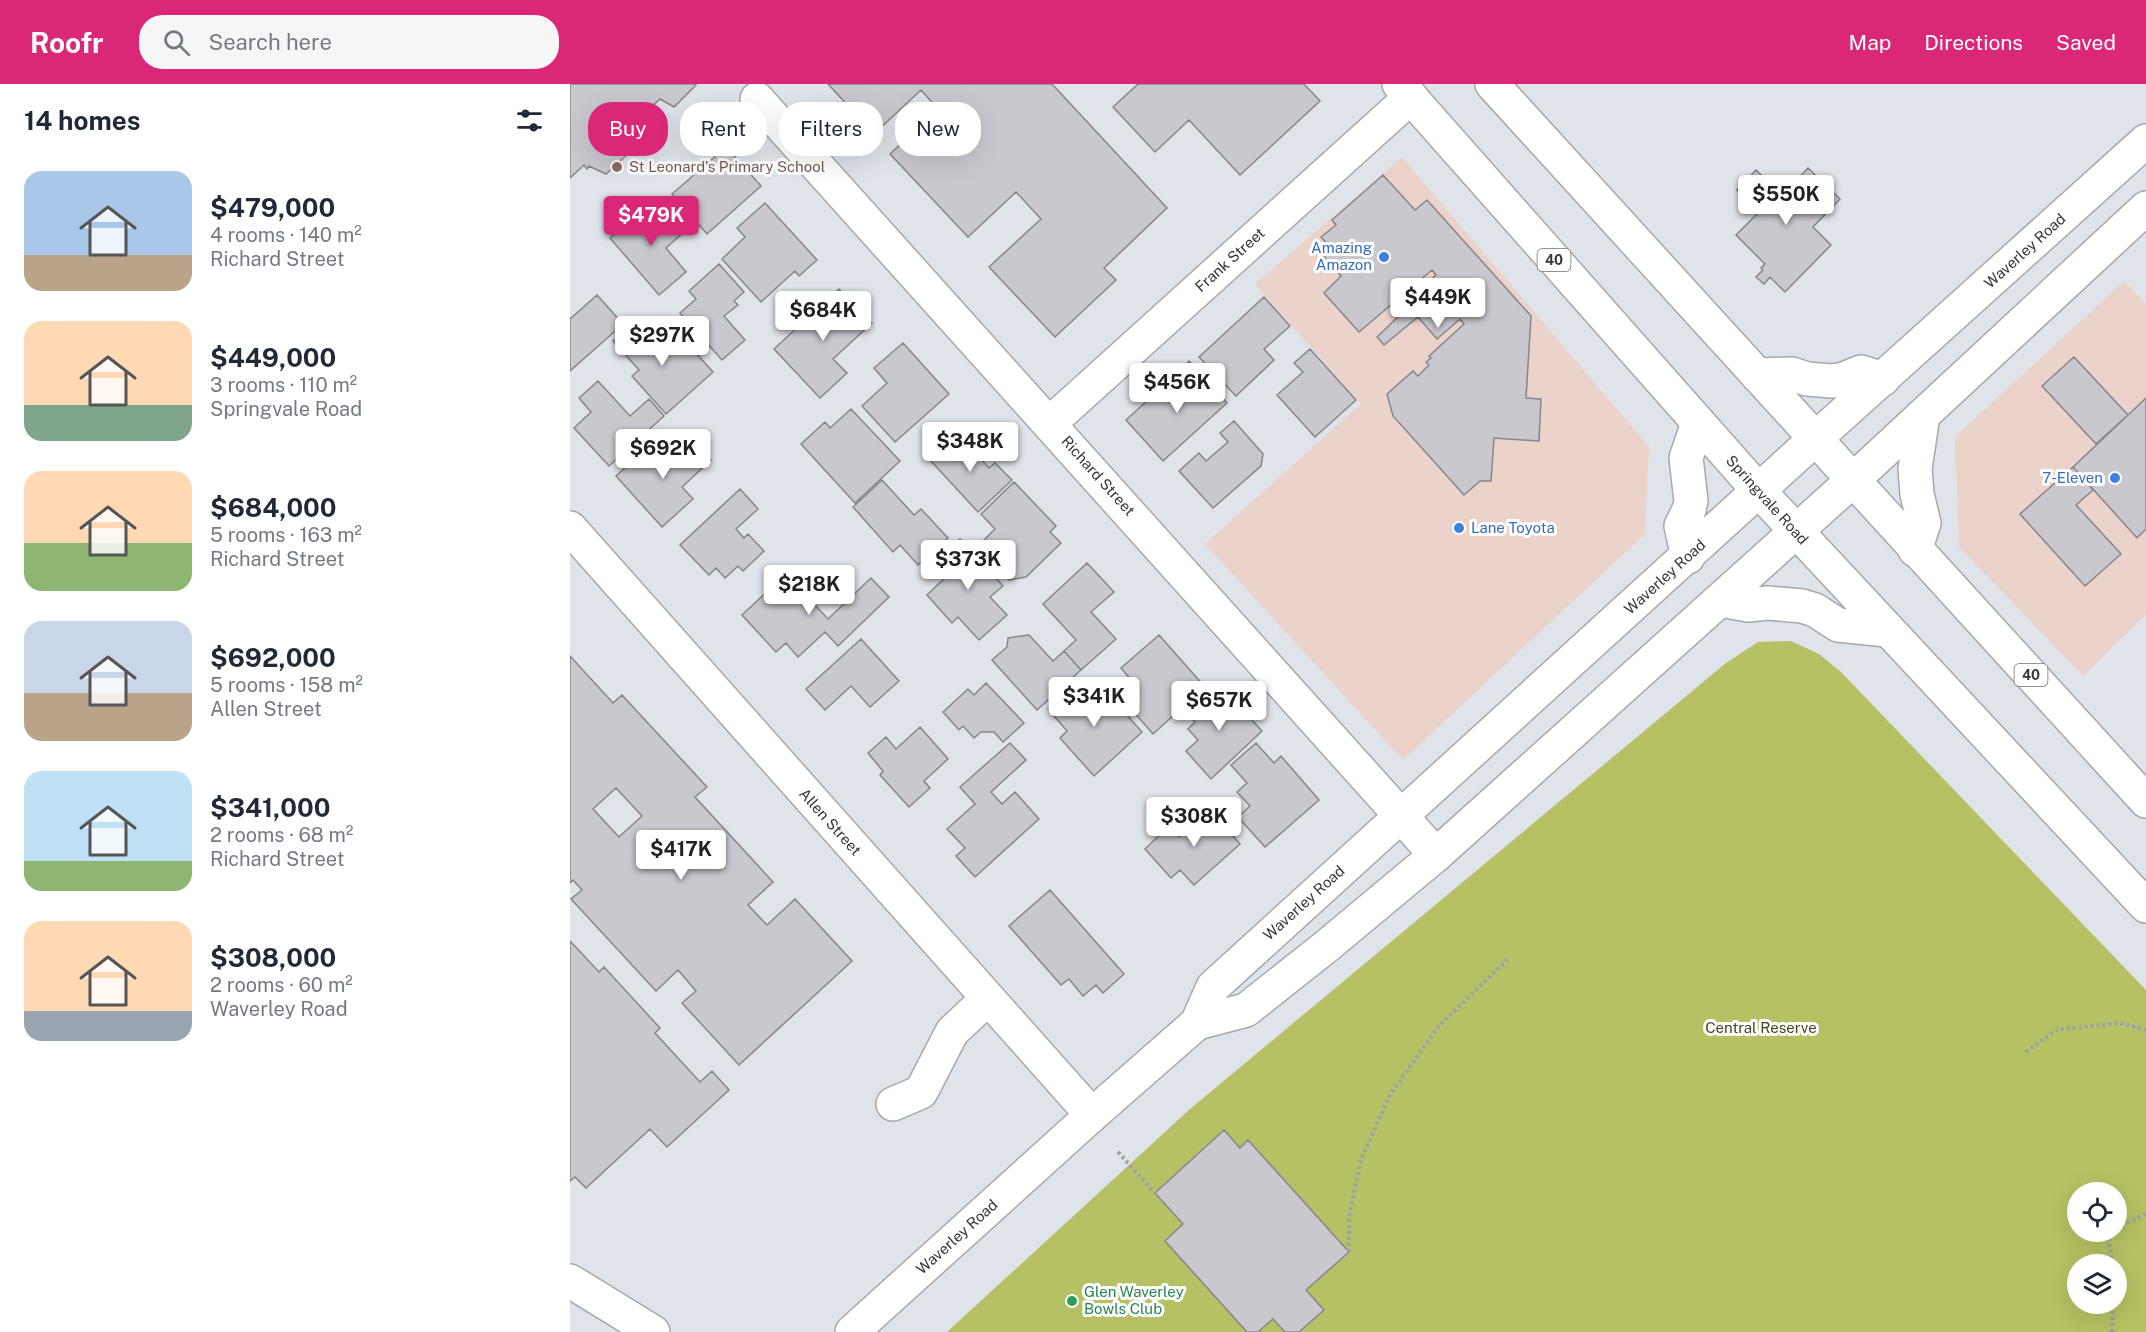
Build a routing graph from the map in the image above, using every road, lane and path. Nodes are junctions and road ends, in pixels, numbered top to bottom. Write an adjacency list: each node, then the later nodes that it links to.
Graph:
1 (1492, 84): 6 (main road, 40)
2 (1405, 90): 9 (main road, Frank Street); 10 (main road, Springvale Road / 40)
3 (757, 99): 9 (main road, Richard Street)
4 (2146, 141): 7 (main road, Waverley Road)
5 (2146, 208): 8 (main road, Waverley Road)
6 (1757, 375): 7 (main road); 11 (main road, 40)
7 (1883, 379): 11 (main road, Waverley Road)
8 (1923, 415): 12 (main road, Waverley Road); 16 (main road)
9 (1050, 423): 21 (main road, Richard Street)
10 (1698, 423): 13 (main road, Springvale Road / 40); 17 (main road)
11 (1815, 439): 12 (main road, 40); 13 (main road, Waverley Road)
12 (1852, 481): 15 (main road, Waverley Road); 16 (main road, 40)
13 (1759, 491): 15 (main road, Springvale Road / 40); 17 (main road, Waverley Road)
14 (570, 528): 25 (main road, Allen Street)
15 (1796, 532): 18 (main road, Waverley Road); 19 (main road, Springvale Road / 40)
16 (1915, 550): 20 (main road, 40)
17 (1688, 557): 21 (main road, Waverley Road)
18 (1721, 600): 19 (main road); 22 (main road, Waverley Road)
19 (1887, 630): 23 (main road, Springvale Road / 40)
20 (2146, 801)
21 (1402, 815): 22 (main road, Richard Street); 26 (main road, Waverley Road)
22 (1436, 855): 26 (main road, Waverley Road)
23 (2146, 906)
24 (1509, 958): 35 (path)
25 (987, 999): 29 (main road); 30 (main road, Allen Street)
26 (1197, 1023): 30 (main road, Waverley Road)
27 (2146, 1030): 28 (path)
28 (2026, 1052)
29 (893, 1104)
30 (1092, 1115): 39 (main road, Waverley Road)
31 (1118, 1152): 32 (path)
32 (1155, 1192)
33 (2146, 1214): 34 (path)
34 (2127, 1223)
35 (1349, 1252)
36 (570, 1281): 38 (main road)
37 (2113, 1314): 40 (path)
38 (653, 1332)
39 (852, 1332)
40 (2112, 1332)

